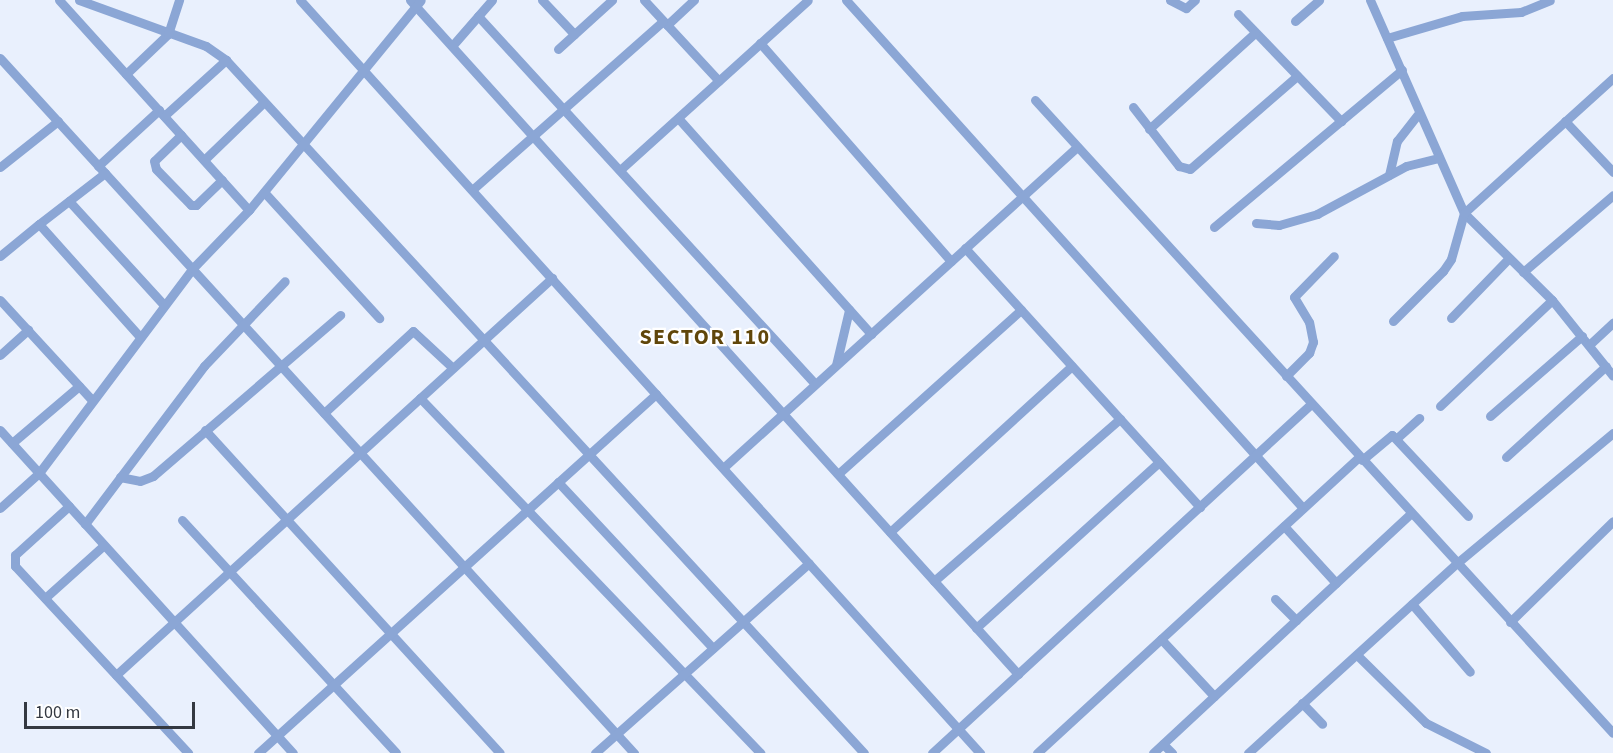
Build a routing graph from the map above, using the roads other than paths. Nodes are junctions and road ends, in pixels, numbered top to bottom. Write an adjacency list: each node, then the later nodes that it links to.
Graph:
1 (59, 0): 33 (street)
2 (79, 0): 23 (street)
3 (179, 0): 23 (street)
4 (300, 0): 32 (street)
5 (492, 0): 19 (street)
6 (542, 0): 24 (street)
7 (612, 0): 24 (street)
8 (644, 0): 21 (street)
9 (694, 0): 21 (street)
10 (808, 0): 26 (street)
11 (846, 0): 63 (street)
12 (1170, 0): 13 (street)
13 (1195, 0)
14 (1319, 0): 20 (street)
15 (1370, 0): 25 (street)
16 (1550, 0): 25 (street)
17 (416, 2): 27 (street); 32 (street)
18 (1238, 14): 22 (street)
19 (478, 16): 27 (street); 40 (street)
20 (1295, 21)
21 (665, 23): 36 (street); 40 (street)
22 (1255, 33): 34 (street); 47 (street)
23 (168, 34): 30 (street); 33 (street)
24 (574, 34): 28 (street)
25 (1387, 38): 31 (street)
26 (760, 43): 36 (street); 74 (street)
27 (452, 46): 49 (street)
28 (558, 49)
29 (0, 58): 44 (street)
30 (226, 60): 38 (street); 41 (street)
31 (1402, 70): 42 (street); 45 (street)
32 (363, 71): 50 (street); 60 (street)
33 (126, 74): 41 (street)
34 (1297, 76): 45 (street); 47 (street)
35 (1613, 78): 46 (street)
36 (719, 81): 43 (street)
37 (1035, 100): 51 (street)
38 (263, 103): 50 (street); 53 (street)
39 (1133, 108): 47 (street)
40 (565, 110): 49 (street); 56 (street)
41 (161, 113): 48 (street); 55 (street)
42 (1417, 115): 52 (street); 58 (street)
43 (678, 117): 56 (street); 83 (street)
44 (58, 121): 54 (street); 55 (street)
45 (1341, 121): 69 (street)
46 (1565, 121): 57 (street); 66 (street)
47 (1149, 129)
48 (181, 135): 53 (street); 59 (street)
49 (535, 138): 60 (street); 112 (street)
50 (301, 146): 61 (street); 94 (street)
51 (1077, 147): 63 (street); 102 (street)
52 (1440, 158): 58 (street); 66 (street)
53 (204, 160): 59 (street)
54 (1, 164)
55 (101, 169): 64 (street); 75 (street)
56 (620, 170): 104 (street)
57 (1613, 172)
58 (1389, 175): 67 (street)
59 (222, 180): 65 (street)
60 (472, 190): 77 (street)
61 (264, 192): 65 (street); 85 (street)
62 (1613, 195): 76 (street)
63 (1023, 196): 70 (street); 123 (street)
64 (69, 201): 68 (street); 81 (street)
65 (249, 210): 75 (street)
66 (1464, 213): 73 (street); 87 (street)
67 (1256, 223)
68 (39, 224): 71 (street); 92 (street)
69 (1214, 227)
70 (965, 248): 74 (street); 82 (street)
71 (0, 256)
72 (1334, 256): 102 (street)
73 (1509, 258): 76 (street); 86 (street)
74 (951, 261): 91 (street)
75 (193, 268): 81 (street); 89 (street)
76 (1523, 272): 80 (street)
77 (552, 279): 94 (street); 106 (street)
78 (285, 281): 89 (street)
79 (0, 300): 90 (street)
80 (1552, 300): 93 (street); 110 (street)
81 (164, 305): 92 (street)
82 (1021, 309): 99 (street); 129 (street)
83 (849, 310): 91 (street); 97 (street)
84 (340, 315): 98 (street)
85 (379, 318)
86 (1451, 318)
87 (1394, 321)
88 (1613, 323): 95 (street)
89 (243, 324): 98 (street); 130 (street)
90 (28, 330): 96 (street); 105 (street)
91 (871, 334): 97 (street)
92 (140, 336): 108 (street)
93 (1582, 336): 95 (street); 113 (street)
94 (483, 342): 101 (street); 122 (street)
95 (1589, 345): 100 (street)
96 (0, 355)
97 (836, 364): 104 (street)
98 (281, 366): 111 (street); 117 (street)
99 (1072, 366): 115 (street); 144 (street)
100 (1606, 366): 103 (street); 124 (street)
101 (453, 368): 107 (street); 111 (street)
102 (1286, 376): 109 (street)
103 (1613, 376)
104 (815, 384): 112 (street)
105 (79, 386): 108 (street); 120 (street)
106 (656, 394): 122 (street); 127 (street)
107 (420, 398): 121 (street); 136 (street)
108 (92, 399): 128 (street)
109 (1311, 404): 123 (street); 125 (street)
110 (1440, 406)
111 (324, 413): 121 (street)
112 (783, 413): 127 (street); 129 (street)
113 (1490, 416)
114 (1419, 418): 119 (street)
115 (1120, 419): 126 (street); 150 (street)
116 (0, 430): 120 (street)
117 (205, 430): 130 (street); 140 (street)
118 (1613, 433): 147 (street)
119 (1396, 438): 125 (street); 138 (street)
120 (12, 443): 128 (street)
121 (360, 453): 140 (street); 148 (street)
122 (588, 455): 131 (street); 157 (street)
123 (1256, 456): 133 (street); 135 (street)
124 (1506, 457)
125 (1360, 458): 135 (street); 137 (street)
126 (1159, 462): 133 (street); 159 (street)
127 (723, 468): 146 (street)
128 (39, 473): 132 (street); 134 (street)
129 (838, 474): 144 (street)
130 (120, 477): 142 (street)
131 (558, 482): 136 (street); 162 (street)
132 (69, 506): 142 (street); 152 (street)
133 (1200, 507): 166 (street)
134 (0, 508)
135 (1303, 508): 143 (street)
136 (527, 510): 148 (street); 165 (street)
137 (1410, 513): 147 (street); 151 (street)
138 (1468, 516)
139 (182, 520): 149 (street)
140 (287, 520): 149 (street); 160 (street)
141 (1613, 521): 158 (street)
142 (85, 524): 145 (street)
143 (1284, 526): 151 (street); 161 (street)
144 (890, 532): 150 (street)
145 (104, 545): 152 (street); 156 (street)
146 (809, 563): 157 (street); 172 (street)
147 (1457, 563): 154 (street); 158 (street)
148 (464, 567): 160 (street); 174 (street)
149 (230, 572): 156 (street); 168 (street)
150 (934, 581): 159 (street)
151 (1336, 583): 155 (street)
152 (45, 598): 167 (street)
153 (1275, 599): 155 (street)
154 (1412, 604): 163 (street); 164 (street)
155 (1296, 620): 169 (street)
156 (174, 622): 167 (street); 175 (street)
157 (742, 622): 162 (street); 185 (street)
158 (1510, 622): 173 (street)
159 (976, 628): 166 (street)
160 (391, 634): 168 (street); 181 (street)
161 (1161, 639): 169 (street); 188 (street)
162 (713, 648): 165 (street)
163 (1357, 655): 170 (street); 192 (street)
164 (1470, 672)
165 (684, 674): 174 (street); 184 (street)
166 (1018, 674): 172 (street)
167 (116, 675): 177 (street)
168 (333, 685): 175 (street); 180 (street)
169 (1214, 696): 176 (street)
170 (1302, 703): 171 (street); 191 (street)
171 (1322, 724)
172 (958, 729): 186 (street); 187 (street)
173 (1613, 733)
174 (616, 734): 182 (street); 183 (street)
175 (277, 736): 178 (street); 179 (street)
176 (1163, 744): 189 (street); 190 (street)
177 (188, 753)
178 (258, 753)
179 (293, 753)
180 (396, 753)
181 (500, 753)
182 (595, 753)
183 (634, 753)
184 (760, 753)
185 (864, 753)
186 (932, 753)
187 (980, 753)
188 (1037, 753)
189 (1153, 753)
190 (1172, 753)
191 (1248, 753)
192 (1486, 753)

